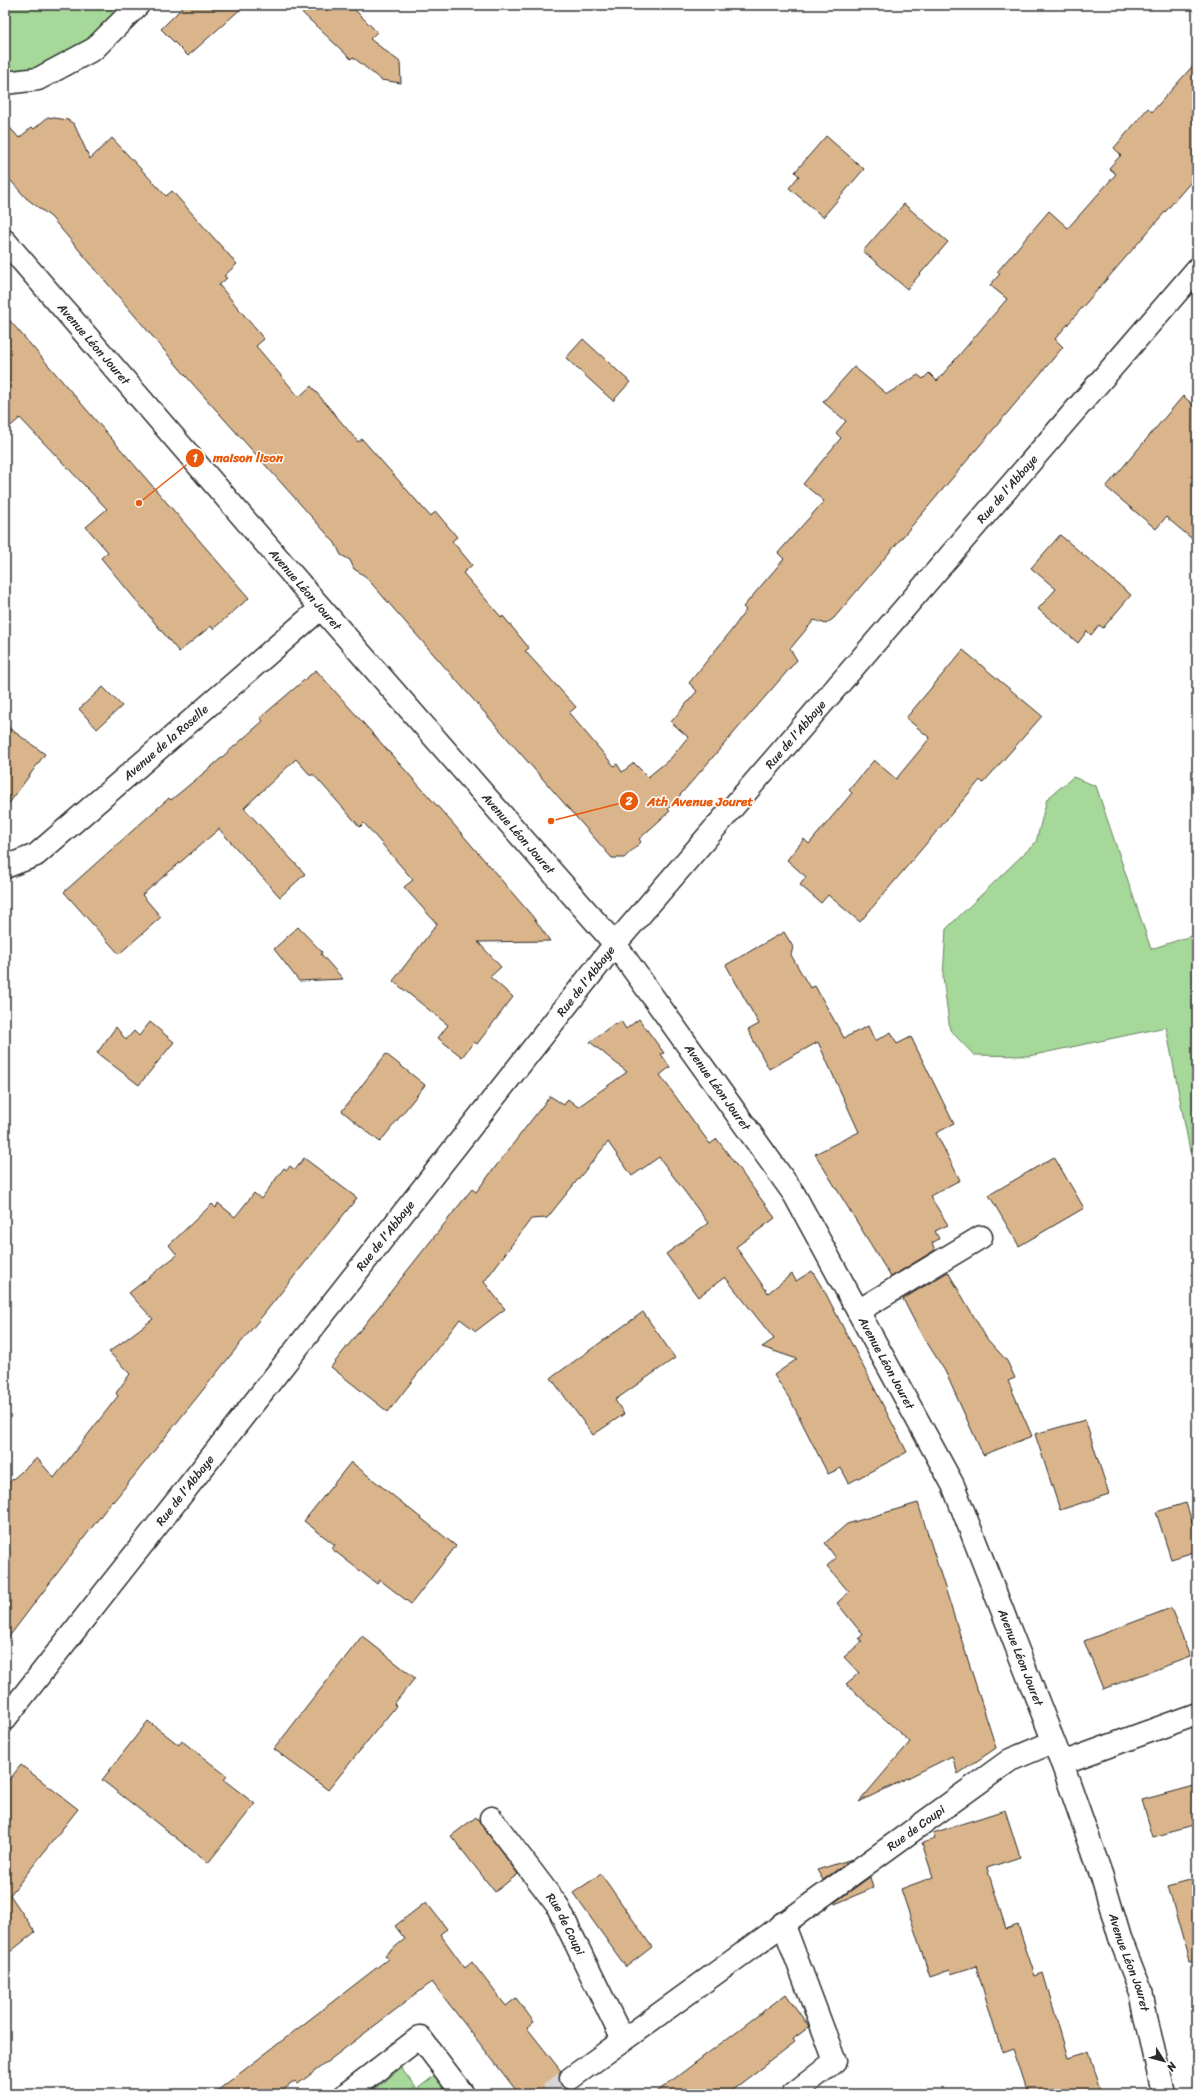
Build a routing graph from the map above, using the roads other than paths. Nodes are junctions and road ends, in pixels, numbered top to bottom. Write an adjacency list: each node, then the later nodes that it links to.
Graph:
1 (138, 5): 2 (street)
2 (5, 83)
3 (5, 241): 5 (street, Avenue Léon Jouret)
4 (1197, 269): 7 (street, Rue de l'Abbaye)
5 (321, 608): 6 (street, Avenue de la Roselle); 7 (street, Avenue Léon Jouret)
6 (5, 867)
7 (615, 944): 9 (street, Avenue Léon Jouret); 11 (street, Rue de l'Abbaye)
8 (981, 1238): 9 (street)
9 (858, 1311): 12 (street, Avenue Léon Jouret)
10 (1197, 1714): 13 (street)
11 (5, 1719)
12 (1053, 1742): 13 (street, Avenue Léon Jouret); 15 (street, Rue de Coupi)
13 (1062, 1763): 21 (street, Avenue Léon Jouret)
14 (491, 1818): 16 (street, Rue de Coupi)
15 (783, 1922): 16 (street, Rue de Coupi); 20 (street)
16 (623, 2040): 17 (street, Rue de Coupi)
17 (572, 2078)
18 (346, 2094): 19 (street)
19 (463, 2094)
20 (793, 2094)
21 (1163, 2094)

